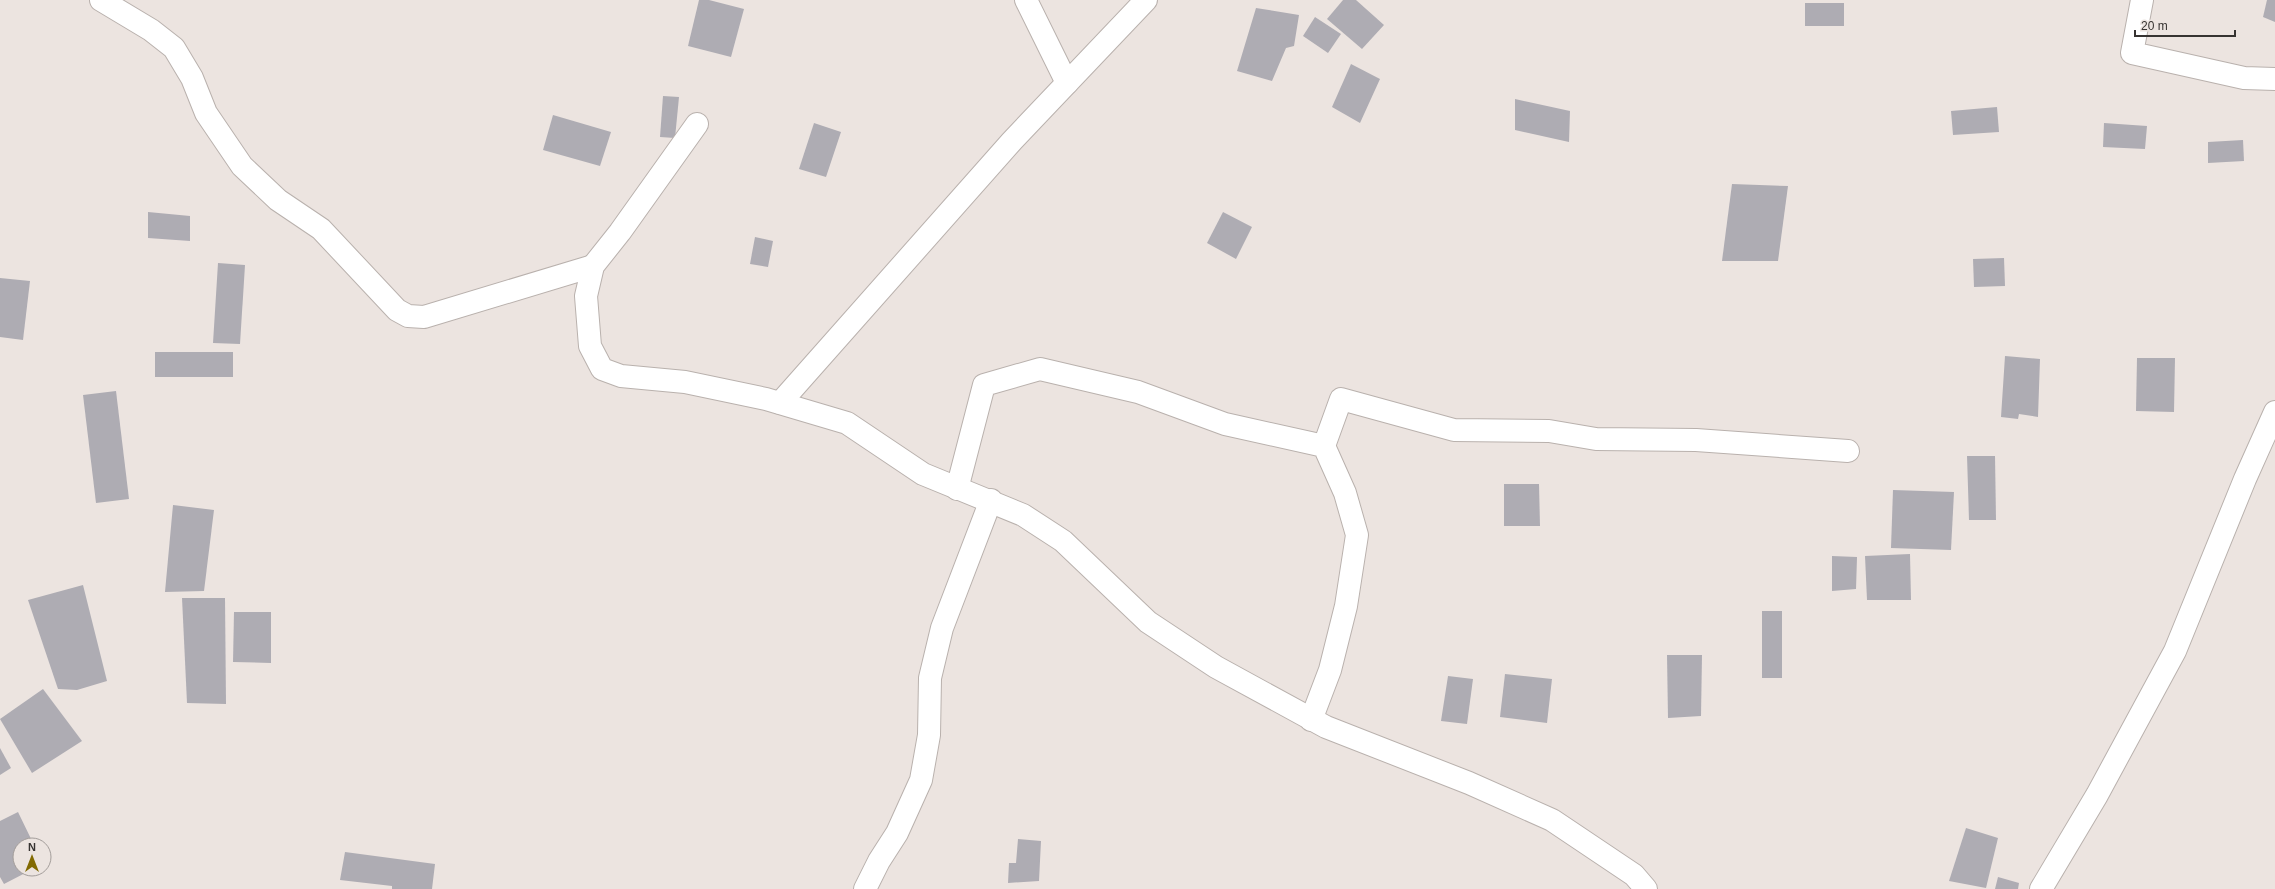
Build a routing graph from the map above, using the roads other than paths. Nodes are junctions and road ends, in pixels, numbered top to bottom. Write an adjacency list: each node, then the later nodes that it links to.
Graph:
1 (101, 0): 8 (street)
2 (1026, 0): 6 (street)
3 (1146, 0): 6 (street)
4 (2142, 0): 5 (street)
5 (2275, 79)
6 (1067, 83): 9 (street)
7 (697, 124): 8 (street)
8 (593, 266): 9 (street)
9 (780, 403): 13 (street)
10 (2275, 412): 18 (street)
11 (1324, 446): 12 (street); 13 (street); 15 (street)
12 (1848, 451)
13 (957, 489): 14 (street)
14 (990, 500): 15 (street); 16 (street)
15 (1311, 720): 17 (street)
16 (865, 889)
17 (1646, 889)
18 (2041, 889)

